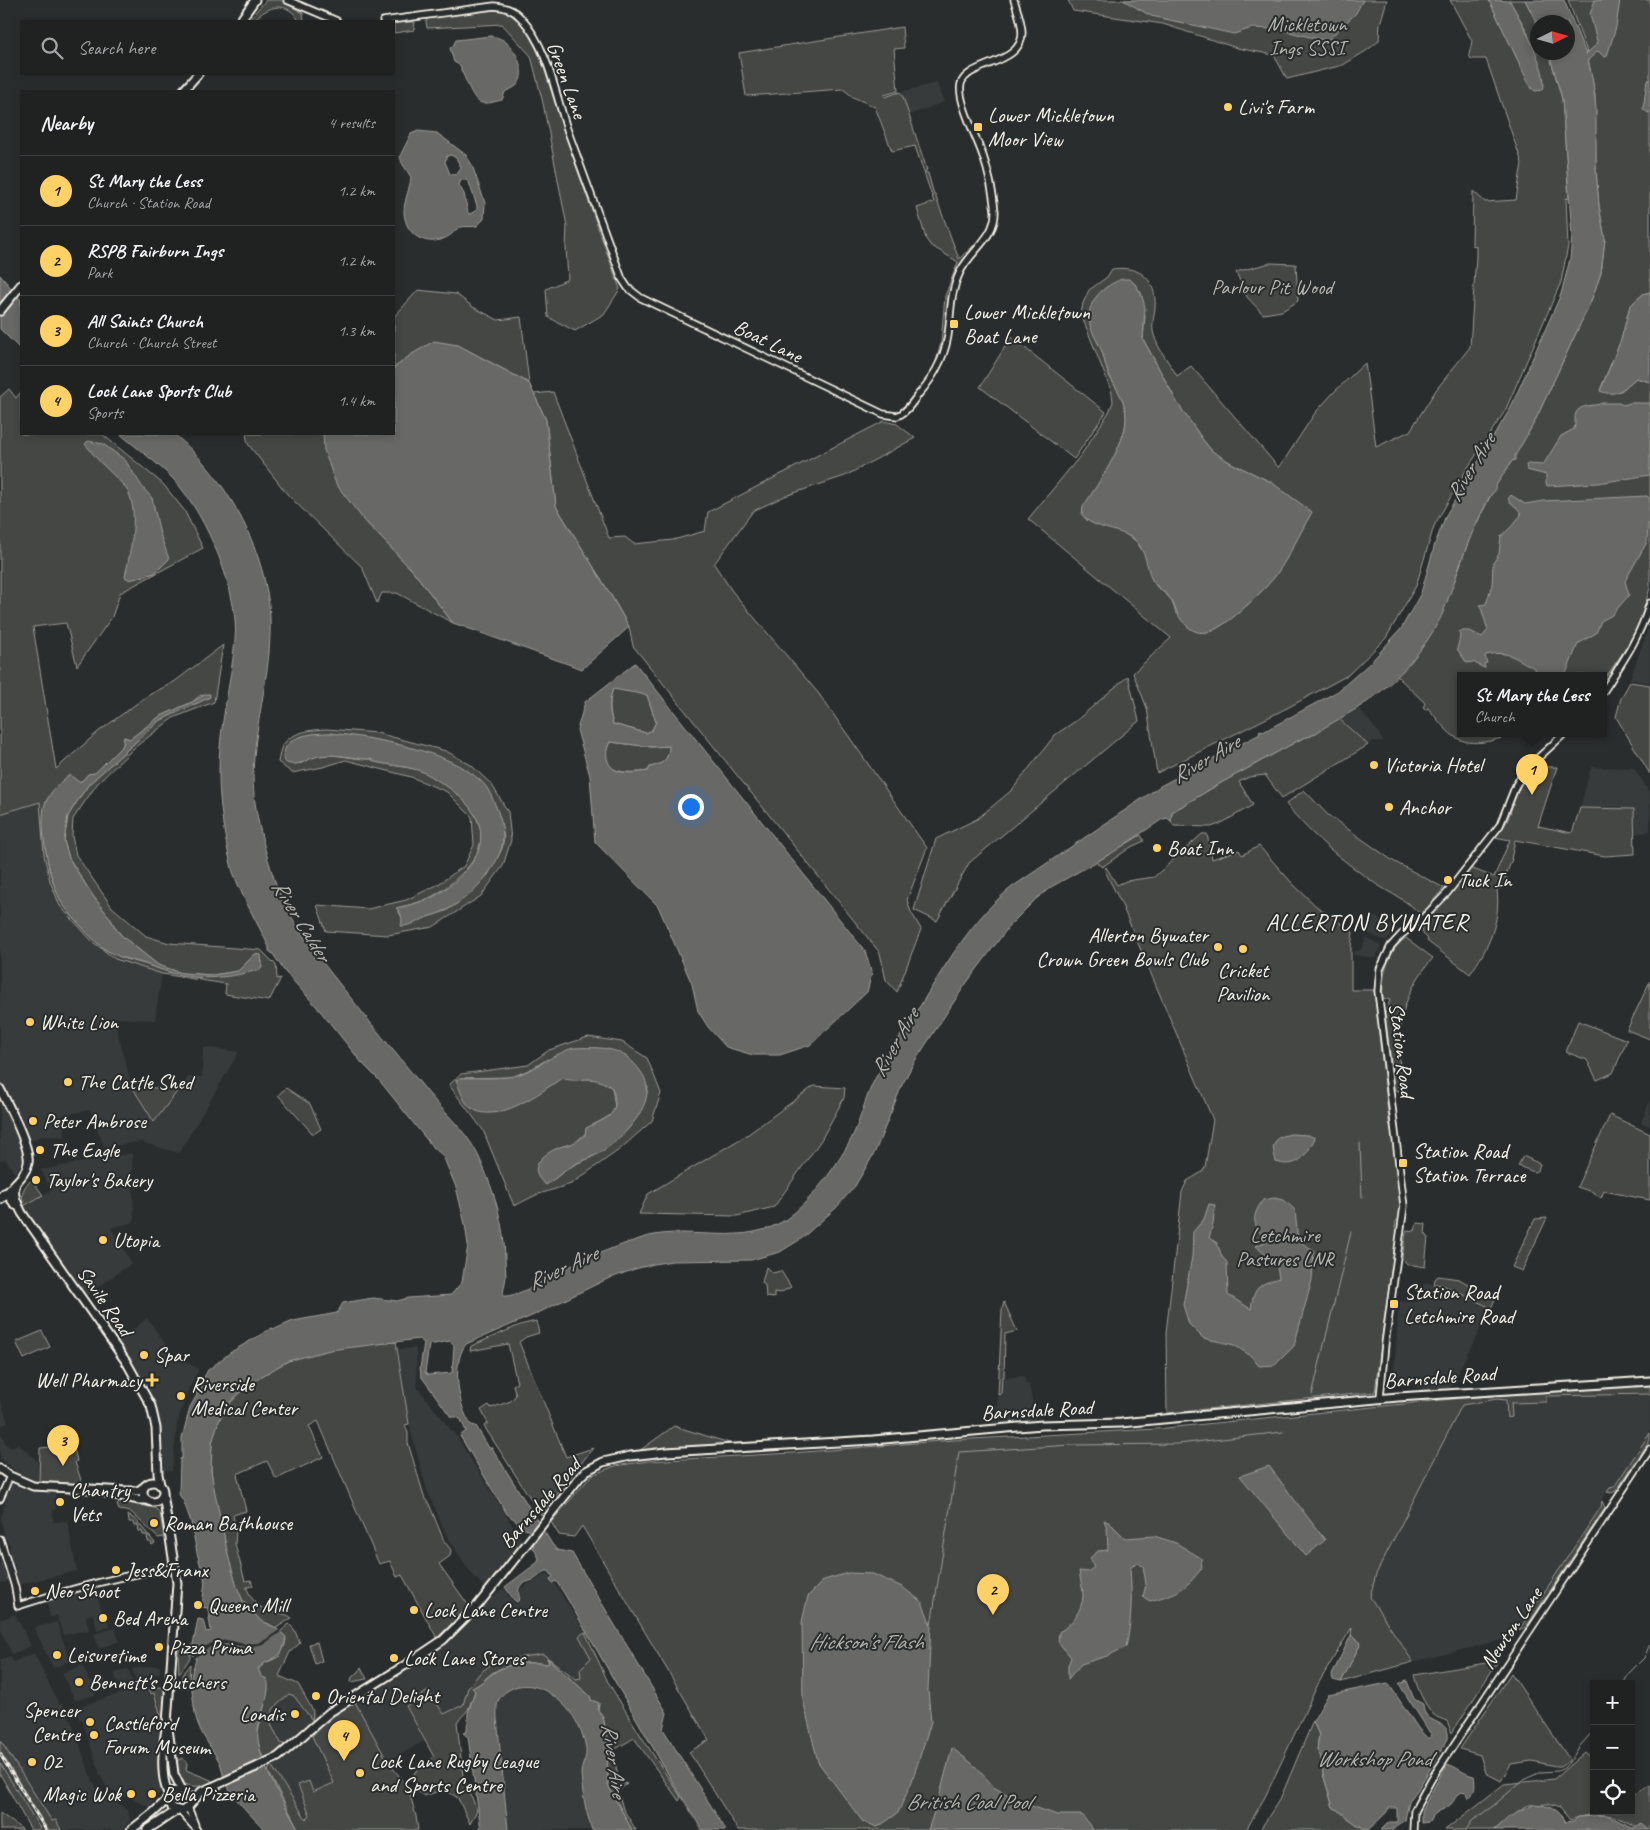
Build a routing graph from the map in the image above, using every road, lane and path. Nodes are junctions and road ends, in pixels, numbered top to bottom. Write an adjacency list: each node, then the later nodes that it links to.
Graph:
1 (255, 0): 4 (main road)
2 (287, 0): 5 (street)
3 (1014, 0): 10 (street, Boat Lane)
4 (241, 20)
5 (335, 20)
6 (390, 20): 10 (street, Green Lane)
7 (197, 75): 8 (main road)
8 (184, 90)
9 (20, 287): 11 (main road)
10 (628, 288)
11 (0, 311)
12 (1650, 603): 13 (street)
13 (1607, 686)
14 (1560, 737): 20 (street, Station Road)
15 (0, 1089): 16 (main road)
16 (13, 1190): 17 (street); 18 (street); 23 (main road, Savile Road)
17 (0, 1196)
18 (0, 1200)
19 (1650, 1381): 20 (main road, Barnsdale Road)
20 (1380, 1398): 36 (main road, Barnsdale Road)
21 (1650, 1449): 43 (street, Newton Lane)
22 (0, 1469): 24 (main road)
23 (158, 1474): 25 (main road); 26 (main road, Savile Road)
24 (10, 1476): 27 (main road); 29 (street)
25 (147, 1484): 26 (main road); 27 (main road); 30 (main road)
26 (160, 1485): 28 (main road)
27 (92, 1489): 30 (main road)
28 (163, 1494): 30 (main road); 31 (main road)
29 (0, 1499)
30 (151, 1501): 31 (main road)
31 (165, 1509): 33 (main road)
32 (0, 1539): 33 (street)
33 (176, 1567): 34 (main road)
34 (167, 1723): 35 (main road); 37 (main road)
35 (184, 1790): 36 (main road); 37 (main road); 38 (main road)
36 (201, 1792): 38 (main road)
37 (169, 1797): 39 (main road); 40 (main road)
38 (189, 1806): 39 (main road); 42 (street)
39 (178, 1811): 41 (main road); 42 (street)
40 (131, 1830)
41 (147, 1830)
42 (197, 1830)
43 (1413, 1830)

